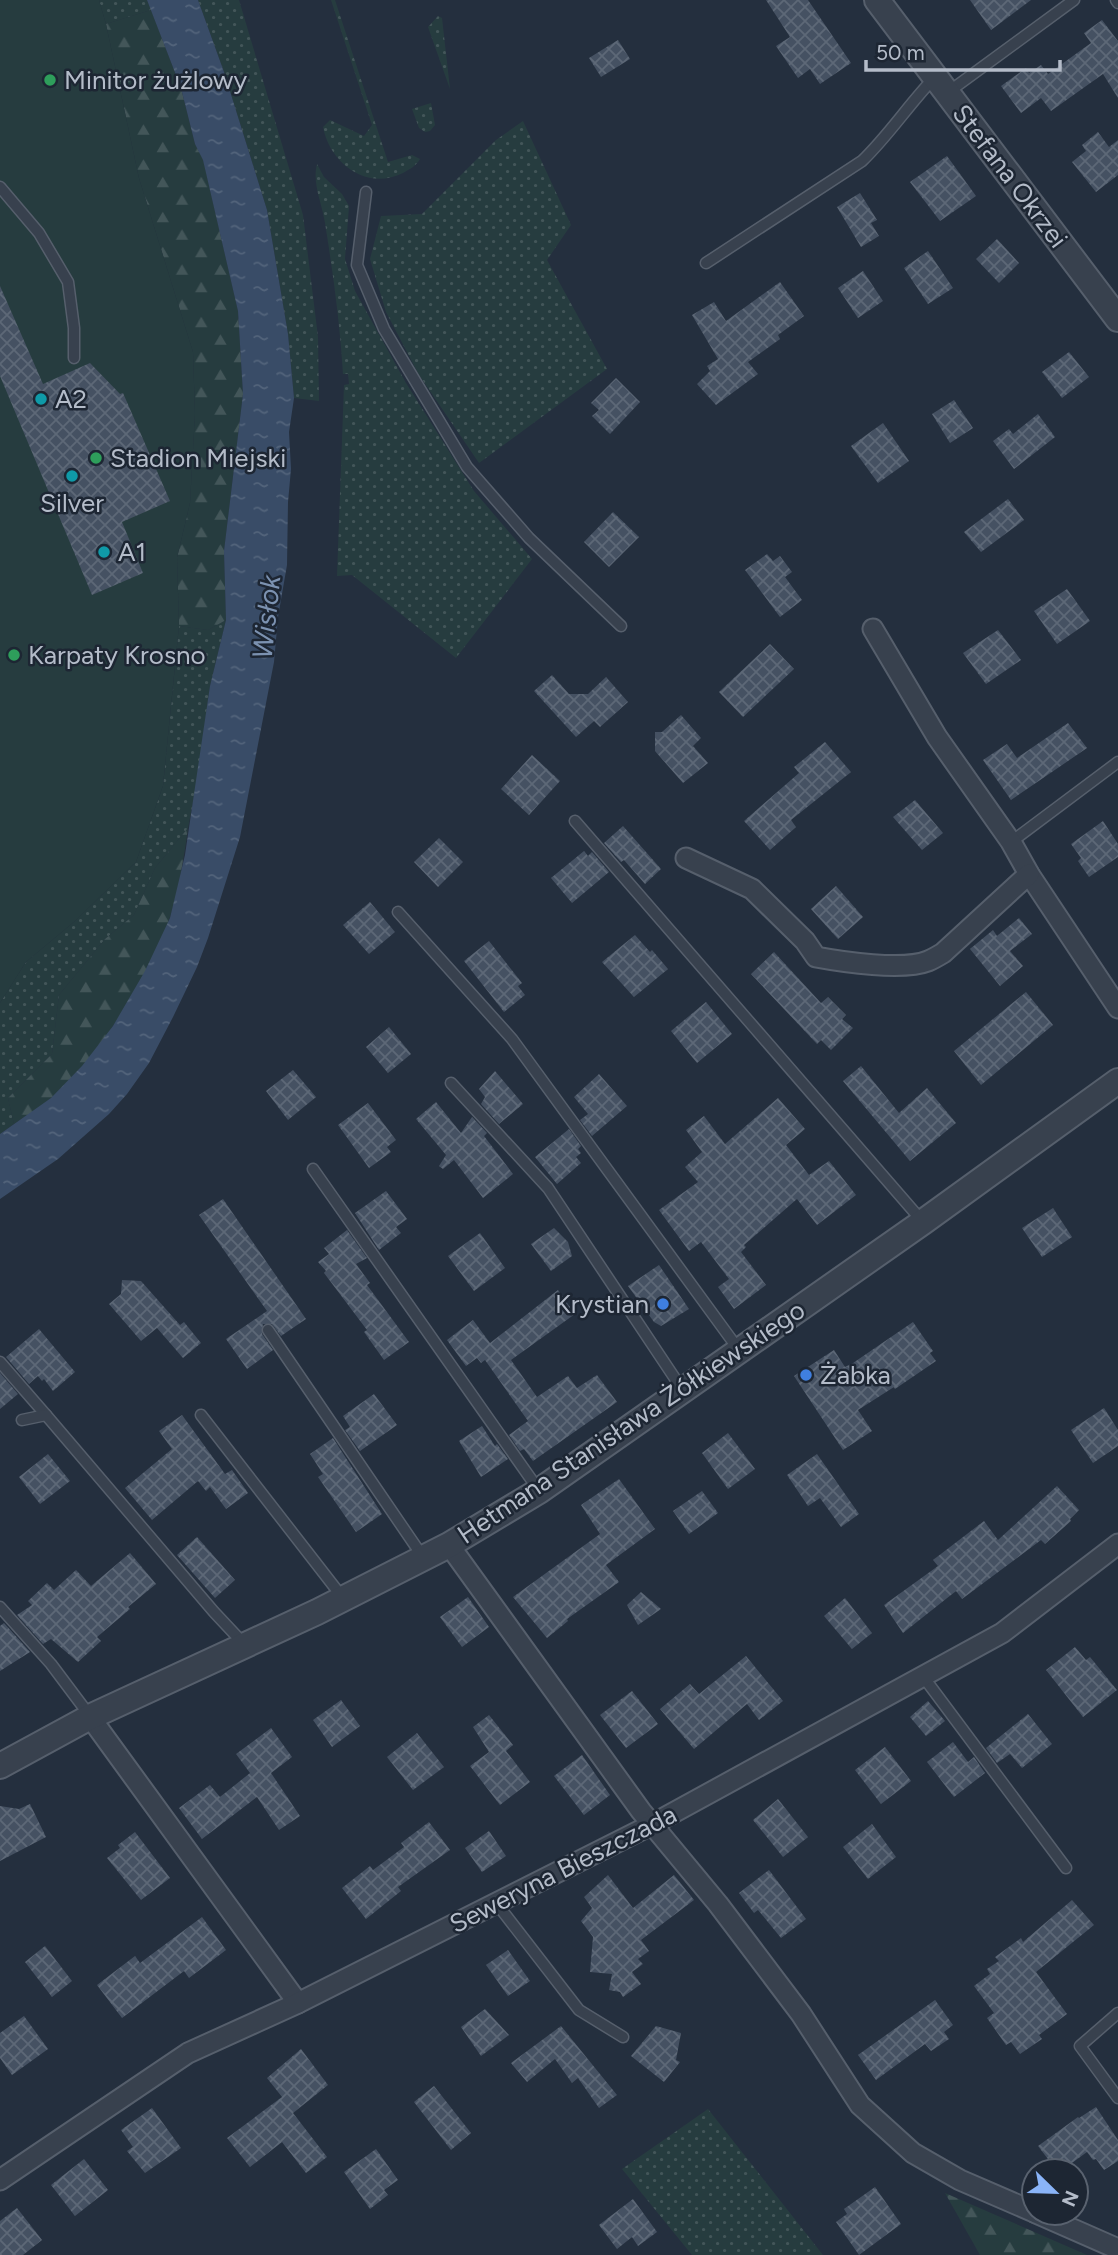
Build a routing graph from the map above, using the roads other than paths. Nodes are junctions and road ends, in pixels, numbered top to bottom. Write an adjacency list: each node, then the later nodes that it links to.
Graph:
1 (877, 0): 3 (street, Stefana Okrzei)
2 (1074, 0): 3 (lane)
3 (941, 85): 6 (lane); 7 (street, Stefana Okrzei)
4 (0, 187): 8 (lane)
5 (366, 192): 9 (lane)
6 (706, 262)
7 (1118, 319)
8 (74, 358)
9 (621, 626)
10 (873, 629): 13 (street)
11 (1118, 762): 13 (lane)
12 (575, 821): 21 (lane)
13 (1011, 842): 15 (street)
14 (686, 858): 15 (street)
15 (1029, 874): 17 (street)
16 (398, 912): 23 (lane)
17 (1118, 1008)
18 (1118, 1081): 21 (street, Hetmana Stanisława Żółkiewskiego)
19 (451, 1083): 25 (lane)
20 (313, 1169): 29 (lane)
21 (923, 1222): 23 (street, Hetmana Stanisława Żółkiewskiego)
22 (268, 1330): 32 (lane)
23 (739, 1350): 25 (street, Hetmana Stanisława Żółkiewskiego)
24 (0, 1362): 26 (lane)
25 (683, 1391): 29 (street, Hetmana Stanisława Żółkiewskiego)
26 (47, 1415): 28 (lane); 35 (lane)
27 (201, 1415): 33 (lane)
28 (22, 1420)
29 (539, 1491): 31 (street, Hetmana Stanisława Żółkiewskiego)
30 (1118, 1544): 36 (street, Seweryna Bieszczada)
31 (449, 1545): 32 (street, Hetmana Stanisława Żółkiewskiego); 39 (street)
32 (423, 1558): 33 (street, Hetmana Stanisława Żółkiewskiego)
33 (343, 1598): 35 (street, Hetmana Stanisława Żółkiewskiego)
34 (0, 1607): 37 (lane)
35 (244, 1644): 37 (street, Hetmana Stanisława Żółkiewskiego)
36 (921, 1675): 39 (street, Seweryna Bieszczada); 40 (lane)
37 (90, 1717): 38 (street, Hetmana Stanisława Żółkiewskiego); 42 (street)
38 (0, 1766)
39 (651, 1825): 41 (street, Seweryna Bieszczada); 47 (street)
40 (1066, 1868)
41 (497, 1904): 42 (street, Seweryna Bieszczada); 44 (lane)
42 (298, 2003): 46 (street, Seweryna Bieszczada)
43 (1118, 2013): 45 (lane)
44 (623, 2037)
45 (1118, 2098)
46 (0, 2180)
47 (1020, 2206)
48 (1067, 2227): 49 (street)
49 (1118, 2249)

